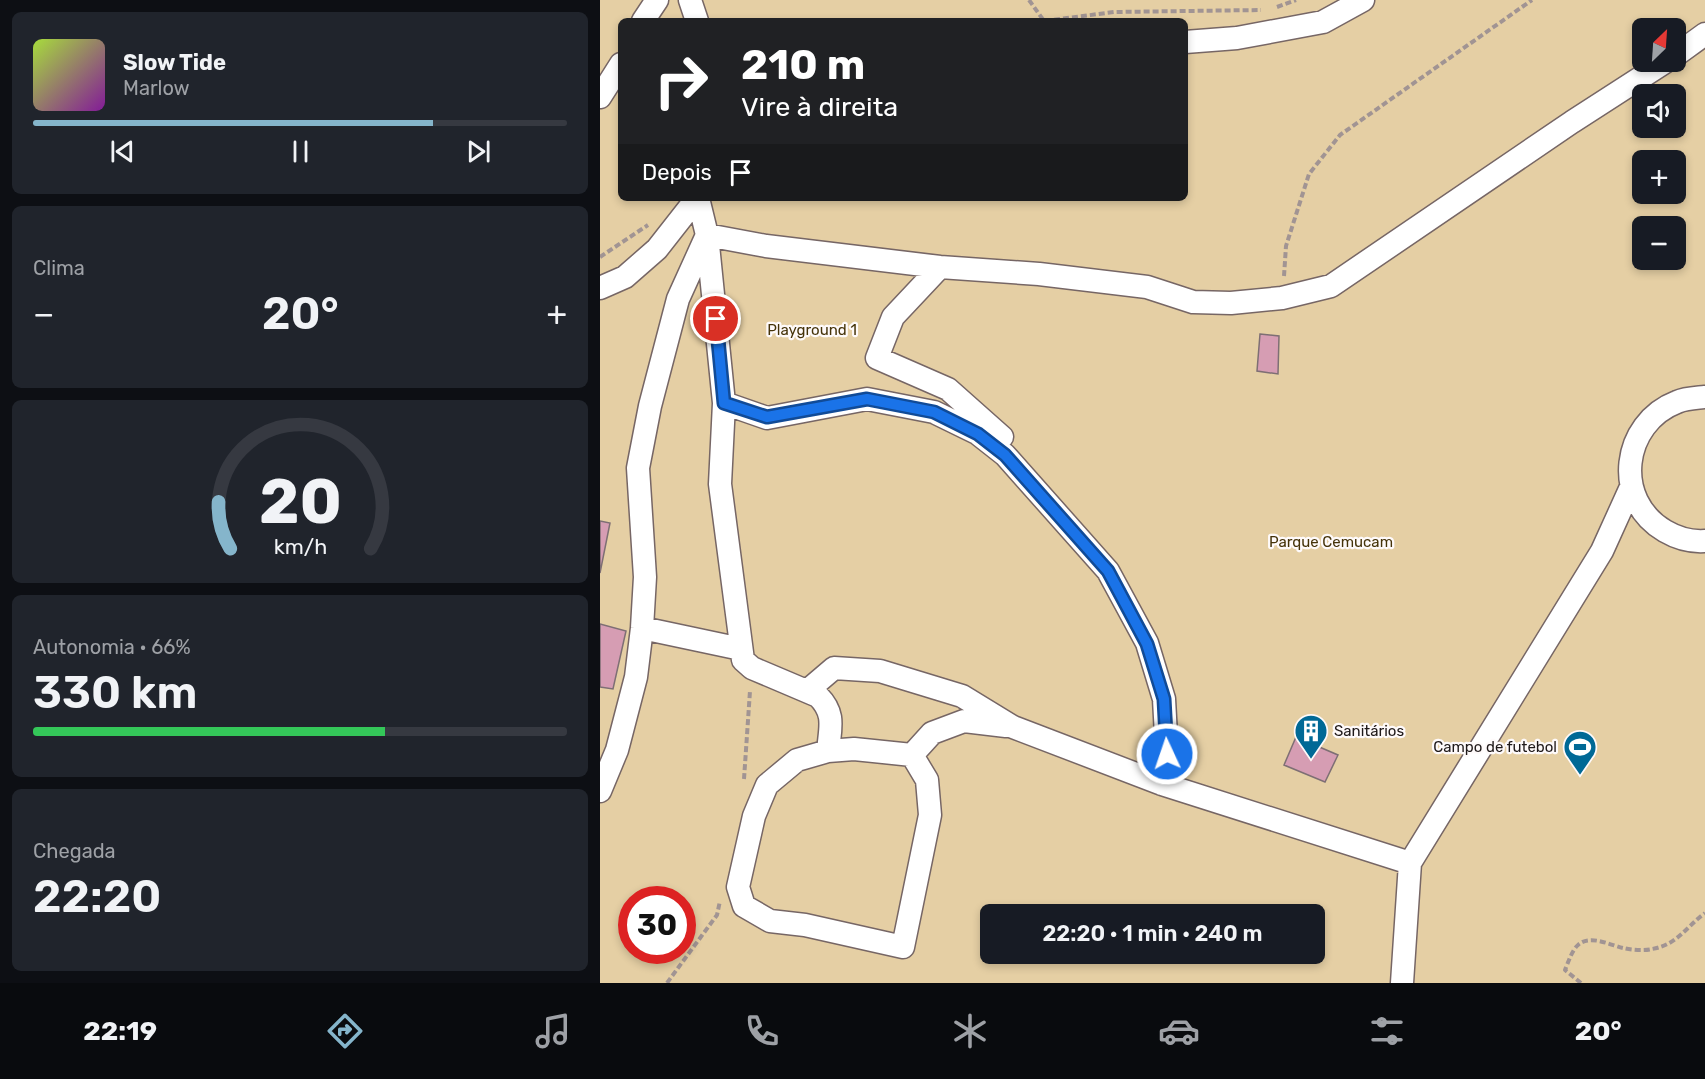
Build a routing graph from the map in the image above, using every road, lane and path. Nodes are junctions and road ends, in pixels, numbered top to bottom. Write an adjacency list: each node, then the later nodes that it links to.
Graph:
1 (657, 0): 7 (street)
2 (690, 0): 8 (street)
3 (1029, 0): 9 (path)
4 (1296, 0): 10 (path)
5 (1364, 0): 12 (street)
6 (1532, 0): 24 (path)
7 (645, 18)
8 (696, 18)
9 (1042, 18)
10 (1067, 18)
11 (1705, 34): 13 (street)
12 (1188, 42)
13 (1686, 48)
14 (618, 69): 16 (street)
15 (1650, 72): 24 (street)
16 (600, 97)
17 (696, 201): 23 (street)
18 (699, 201): 20 (street)
19 (649, 224): 21 (path)
20 (707, 235): 22 (street); 26 (street); 29 (street)
21 (600, 257)
22 (940, 267): 24 (street); 32 (street)
23 (600, 288)
24 (1282, 298)
25 (1705, 397): 27 (street)
26 (724, 403): 30 (street); 32 (street)
27 (1631, 487): 28 (street); 38 (street)
28 (1705, 541)
29 (642, 628): 30 (street); 37 (street)
30 (741, 649): 31 (street)
31 (807, 691): 33 (street); 34 (street)
32 (1164, 699): 36 (street)
33 (1013, 727): 35 (street); 36 (street)
34 (828, 751): 35 (street); 35 (street)
35 (912, 755)
36 (1162, 783): 38 (street)
37 (600, 791)
38 (1410, 863): 40 (street)
39 (1705, 913): 41 (path)
40 (1402, 983)
41 (1581, 983)

